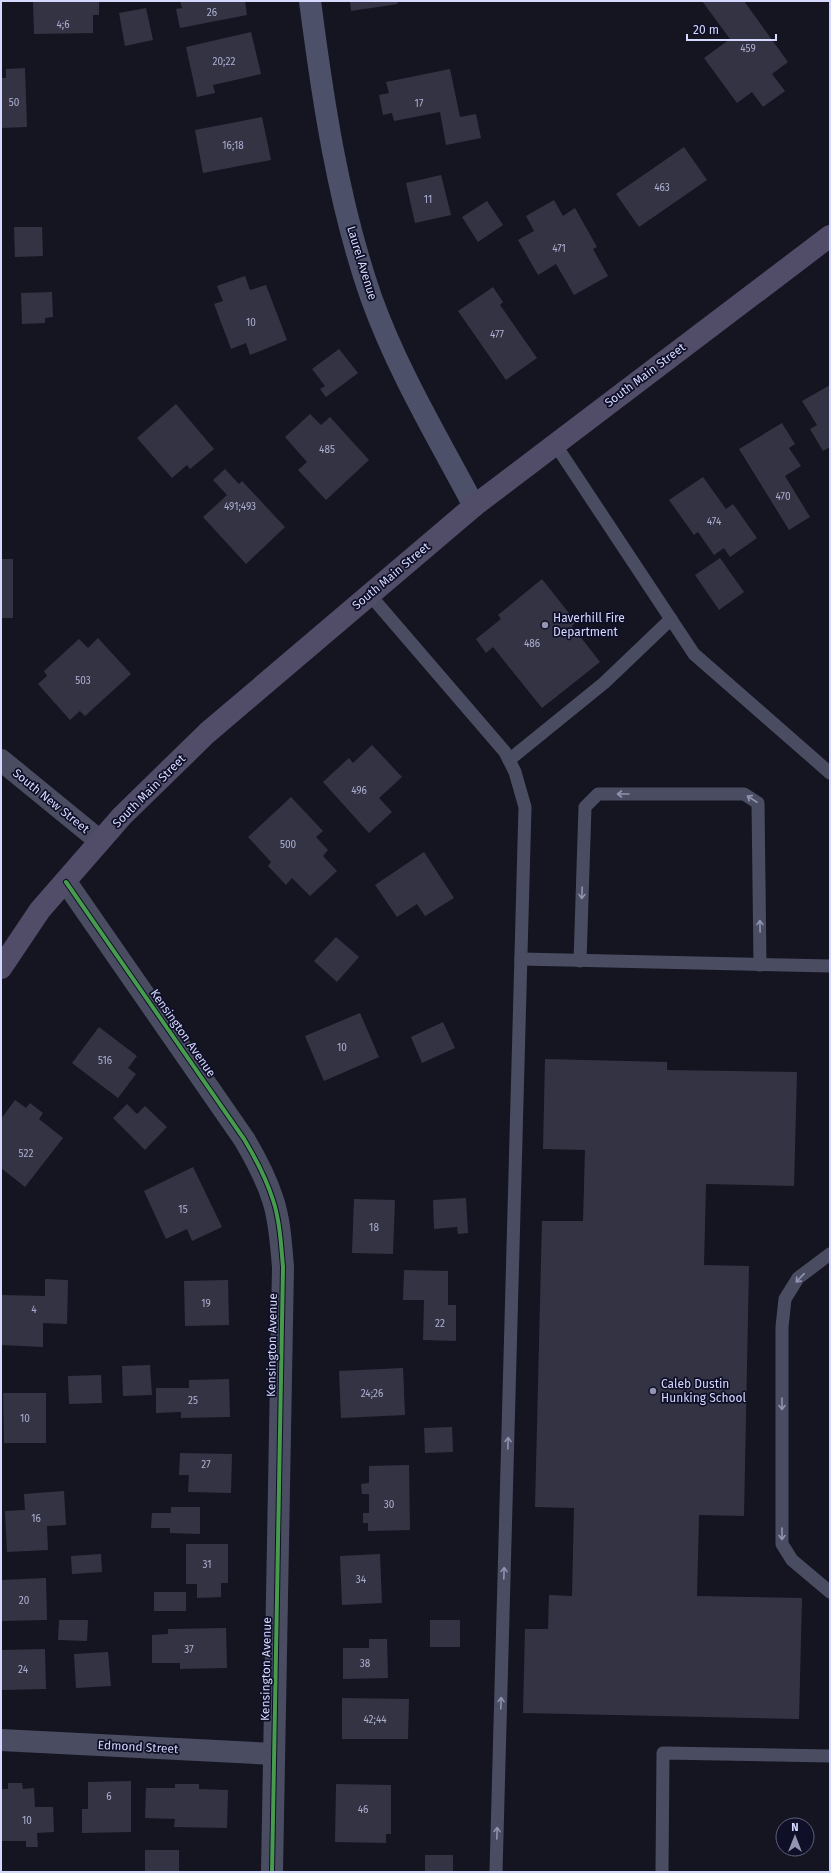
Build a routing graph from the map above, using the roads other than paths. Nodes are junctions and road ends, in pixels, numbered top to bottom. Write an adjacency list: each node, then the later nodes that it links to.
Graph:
1 (310, 1): 4 (main road, Laurel Avenue)
2 (830, 236): 3 (main road, South Main Street)
3 (555, 444): 4 (main road, South Main Street); 6 (lane)
4 (474, 506): 5 (main road, South Main Street)
5 (370, 595): 8 (lane); 10 (main road, South Main Street)
6 (671, 619): 8 (lane); 9 (lane)
7 (1, 760): 10 (street, South New Street)
8 (509, 760): 12 (lane)
9 (830, 773)
10 (100, 842): 11 (main road, South Main Street)
11 (66, 882): 16 (main road, South Main Street); 20 (street, Kensington Avenue)
12 (521, 959): 13 (lane); 23 (lane, one-way to 12)
13 (580, 961): 14 (lane); 14 (lane, one-way to 13)
14 (760, 965): 15 (lane)
15 (830, 966)
16 (1, 968)
17 (830, 1254): 18 (lane, one-way to 18)
18 (830, 1592)
19 (1, 1740): 20 (street, Edmond Street)
20 (274, 1754): 22 (street, Kensington Avenue)
21 (830, 1756): 24 (lane)
22 (272, 1872)
23 (496, 1872)
24 (662, 1872)

